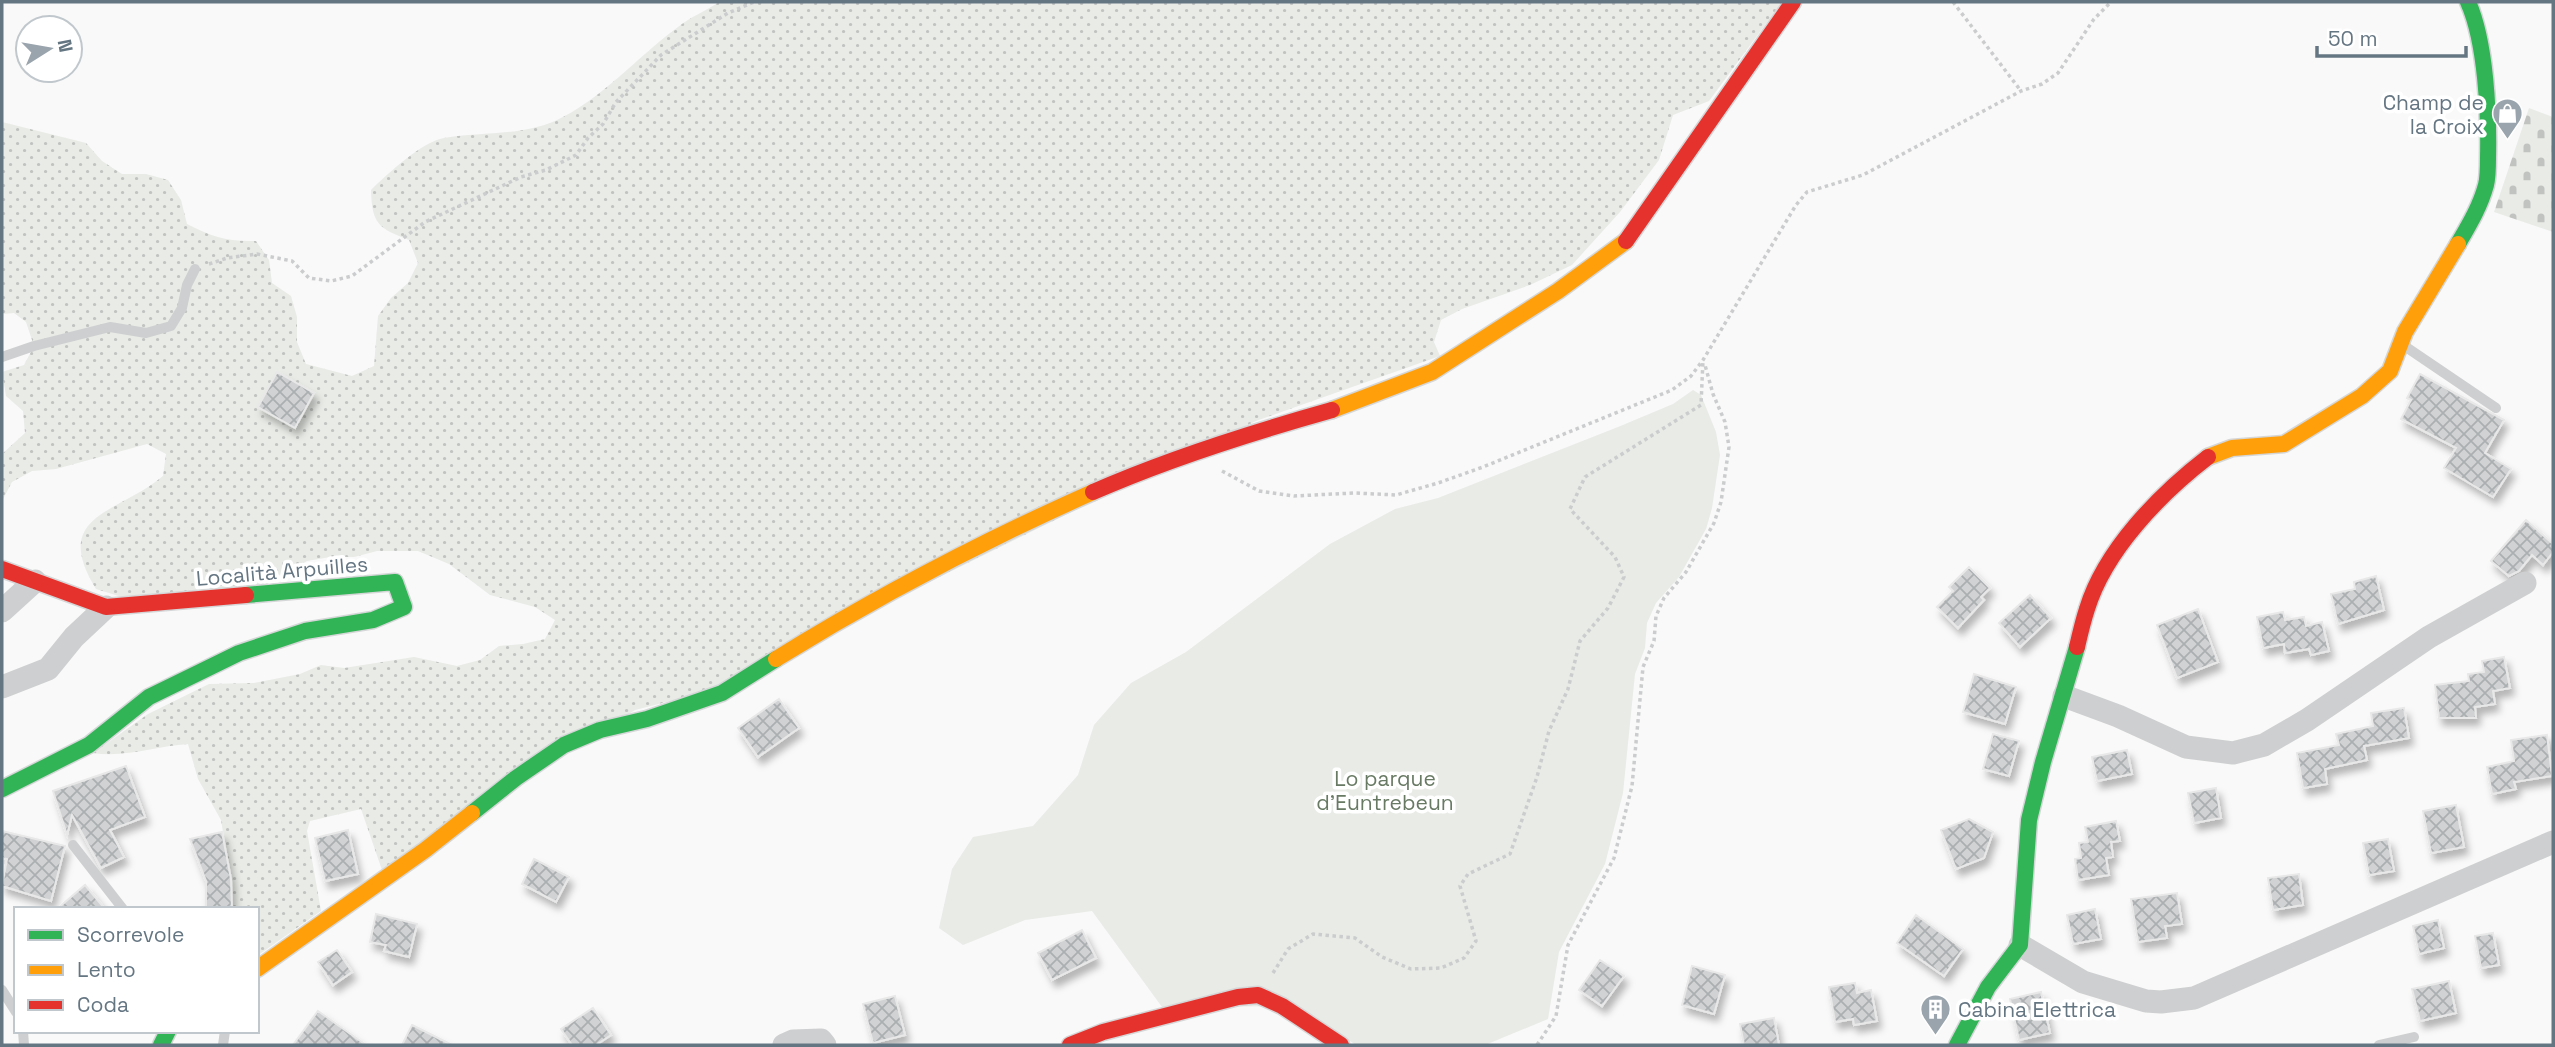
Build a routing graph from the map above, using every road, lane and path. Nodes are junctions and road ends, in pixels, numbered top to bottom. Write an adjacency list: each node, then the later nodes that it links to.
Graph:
1 (754, 2): 7 (path)
2 (1793, 2): 12 (street)
3 (1953, 2): 6 (path)
4 (2111, 2): 6 (path)
5 (2468, 2): 8 (street)
6 (2021, 91): 10 (path)
7 (195, 269): 9 (lane)
8 (2401, 343): 11 (lane); 19 (street)
9 (2, 357)
10 (1703, 360): 12 (path); 27 (path); 34 (path)
11 (2496, 408)
12 (1194, 453): 25 (street)
13 (2, 569): 14 (street, Località Arpuilles)
14 (35, 581): 16 (street, Località Arpuilles); 17 (street)
15 (2525, 583): 19 (street)
16 (106, 607): 18 (street); 20 (street, Località Arpuilles)
17 (2, 611)
18 (2, 687)
19 (2064, 696): 24 (street)
20 (2, 789)
21 (2553, 842): 24 (street)
22 (74, 845): 23 (lane)
23 (121, 907)
24 (2020, 945): 35 (street)
25 (259, 968)
26 (2, 990): 28 (lane)
27 (1258, 996): 32 (street); 33 (street)
28 (14, 1009)
29 (2414, 1037): 36 (lane)
30 (784, 1045): 31 (street)
31 (825, 1045)
32 (1070, 1045)
33 (1341, 1045)
34 (1537, 1045)
35 (1957, 1045)
36 (2379, 1045)

